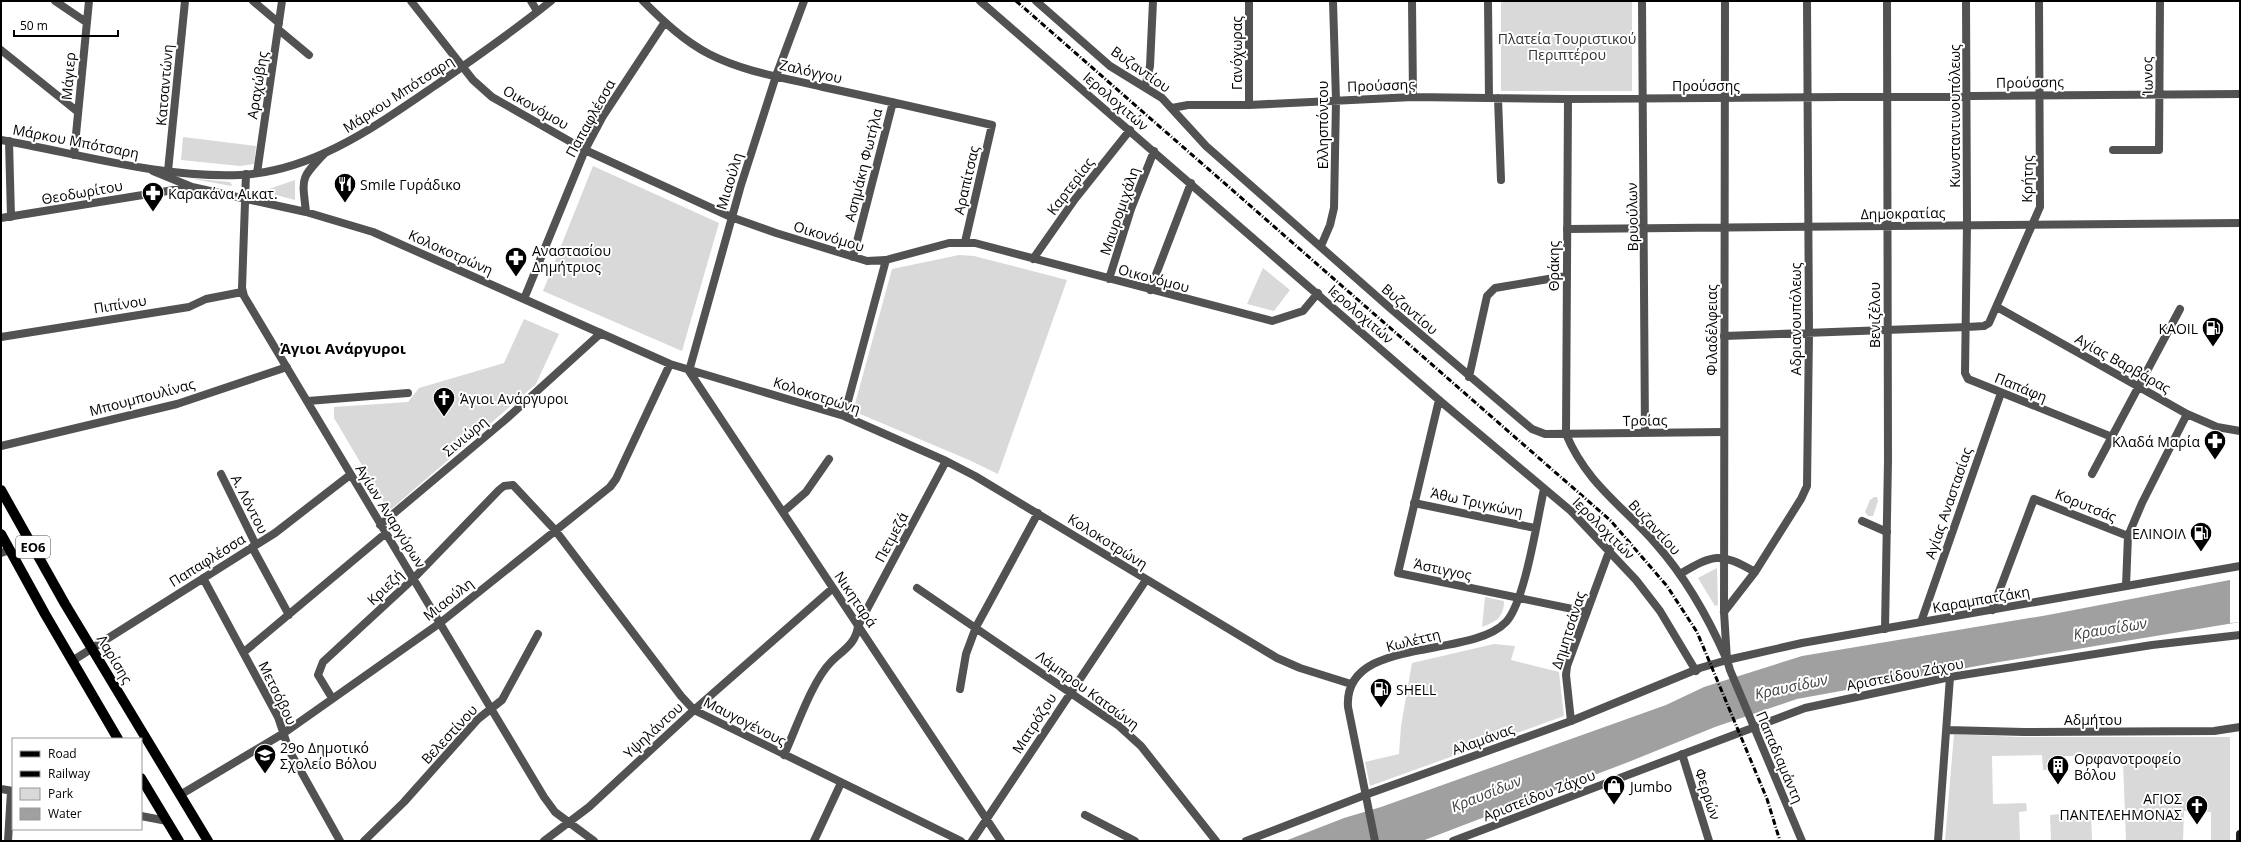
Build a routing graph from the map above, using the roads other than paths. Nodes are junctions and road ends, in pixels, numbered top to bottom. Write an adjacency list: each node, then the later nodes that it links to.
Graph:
1 (55, 1): 26 (street)
2 (89, 1): 26 (street, Μάγιερ)
3 (185, 1): 60 (street, Κατσαντώνη)
4 (253, 1): 28 (street)
5 (282, 1): 28 (street, Αραχώβης)
6 (411, 1): 31 (street, Οικονόμου)
7 (531, 1): 25 (street)
8 (551, 1): 25 (street, Μάρκου Μπότσαρη)
9 (643, 1): 27 (street, Ζαλόγγου)
10 (804, 1): 32 (street, Μιαούλη)
11 (980, 1): 52 (street, Ιερολοχιτών)
12 (1036, 1): 33 (street, Βυζαντίου)
13 (1154, 1): 33 (street)
14 (1249, 1): 48 (street, Γανόχωρας)
15 (1333, 1): 46 (street, Ελλησπόντου)
16 (1412, 1): 38 (street)
17 (1488, 1): 41 (street)
18 (1642, 1): 43 (street, Βρυούλων)
19 (1725, 1): 44 (street, Φιλαδέλφειας)
20 (1807, 1): 39 (street, Αδριανουπόλεως)
21 (1887, 1): 40 (street, Βενιζέλου)
22 (1966, 1): 36 (street, Κωνσταντινουπόλεως)
23 (2039, 1): 37 (street, Κρήτης)
24 (2160, 1): 34 (street, Ίωνος)
25 (537, 12): 31 (street, Μάρκου Μπότσαρη)
26 (86, 22): 50 (street, Μάγιερ)
27 (665, 22): 32 (street, Ζαλόγγου); 54 (street, Παπαφλέσσα)
28 (279, 26): 30 (street); 61 (street, Αραχώβης)
29 (1, 50): 50 (street)
30 (309, 55)
31 (462, 67): 54 (street, Οικονόμου); 57 (street, Μάρκου Μπότσαρη)
32 (776, 76): 47 (street, Ζαλόγγου); 68 (street, Μιαούλη)
33 (1145, 87): 49 (street, Βυζαντίου)
34 (2161, 94): 35 (street, Προύσσης); 37 (street, Προύσσης); 55 (street, Ίωνος)
35 (2240, 94)
36 (1967, 96): 37 (street, Προύσσης); 40 (street, Προύσσης); 72 (street, Κωνσταντινουπόλεως)
37 (2040, 96): 73 (street, Κρήτης)
38 (1413, 97): 41 (street, Προύσσης); 46 (street, Προύσσης)
39 (1808, 97): 40 (street, Προύσσης); 44 (street, Προύσσης); 75 (street, Αδριανουπόλεως)
40 (1887, 97): 74 (street, Βενιζέλου)
41 (1489, 98): 42 (street, Προύσσης)
42 (1498, 98): 45 (street, Προύσσης); 63 (street)
43 (1643, 98): 44 (street, Προύσσης); 45 (street, Προύσσης); 78 (street, Βρυούλων)
44 (1725, 98): 76 (street, Φιλαδέλφειας)
45 (1568, 99): 77 (street, Θράκης)
46 (1336, 100): 48 (street, Προύσσης); 80 (street, Ελλησπόντου)
47 (893, 102): 51 (street, Ζαλόγγου); 81 (street, Ασημάκη Φωτήλα)
48 (1249, 105): 49 (street, Προύσσης)
49 (1172, 108): 80 (street, Βυζαντίου)
50 (78, 112): 58 (street, Μάγιερ)
51 (992, 125): 79 (street, Αραπίτσας)
52 (1130, 130): 56 (street, Ιερολοχιτών); 82 (street, Καρτερίας)
53 (5, 141): 58 (street, Μάρκου Μπότσαρη); 69 (street)
54 (584, 150): 68 (street, Οικονόμου); 89 (street, Παπαφλέσσα)
55 (2113, 150)
56 (1154, 151): 64 (street, Ιερολοχιτών); 85 (street, Μαυρομιχάλη)
57 (326, 153): 61 (street, Μάρκου Μπότσαρη); 67 (street)
58 (74, 154): 59 (street, Μάρκου Μπότσαρη)
59 (147, 168): 60 (street, Μάρκου Μπότσαρη); 65 (street, Μάρκου Μπότσαρη)
60 (168, 171): 62 (street, Μάρκου Μπότσαρη)
61 (257, 173): 62 (street, Μάρκου Μπότσαρη)
62 (246, 174): 66 (street)
63 (1501, 180)
64 (1191, 184): 86 (street); 88 (street, Ιερολοχιτών)
65 (192, 186): 66 (street, Μάρκου Μπότσαρη); 69 (street, Θεοδωρίτου)
66 (245, 198): 67 (street, Κολοκοτρώνη); 87 (street)
67 (306, 212): 89 (street, Κολοκοτρώνη)
68 (731, 216): 81 (street, Οικονόμου); 100 (street, Μιαούλη)
69 (11, 217): 70 (street, Θεοδωρίτου)
70 (1, 218)
71 (2240, 223): 73 (street, Δημοκρατίας)
72 (1967, 225): 73 (street, Δημοκρατίας); 74 (street, Δημοκρατίας); 92 (street, Κωνσταντινουπόλεως)
73 (2032, 225): 90 (street, Κρήτης)
74 (1887, 226): 75 (street, Δημοκρατίας); 93 (street, Βενιζέλου)
75 (1808, 227): 76 (street, Δημοκρατίας); 95 (street, Αδριανουπόλεως)
76 (1724, 228): 78 (street, Δημοκρατίας); 96 (street, Φιλαδέλφειας)
77 (1567, 229): 78 (street, Δημοκρατίας); 84 (street, Θράκης)
78 (1645, 229): 111 (street, Βρυούλων)
79 (965, 242): 82 (street, Οικονόμου); 83 (street, Οικονόμου)
80 (1321, 246): 101 (street, Βυζαντίου)
81 (853, 257): 83 (street, Οικονόμου)
82 (1033, 259): 85 (street, Οικονόμου)
83 (886, 260): 108 (street)
84 (1566, 276): 101 (street); 112 (street, Θράκης)
85 (1109, 279): 86 (street, Οικονόμου)
86 (1150, 290): 88 (street, Οικονόμου)
87 (242, 292): 97 (street, Πιπίνου); 99 (street, Αγίων Αναργύρων)
88 (1318, 293): 105 (street, Ιερολοχιτών)
89 (524, 300): 94 (street, Κολοκοτρώνη)
90 (1997, 307): 92 (street, Κρήτης); 102 (street, Αγίας Βαρβάρας)
91 (2180, 309): 102 (street)
92 (1966, 328): 93 (street); 104 (street, Παπάφη)
93 (1887, 330): 95 (street); 130 (street, Βενιζέλου)
94 (601, 333): 98 (street, Κολοκοτρώνη); 127 (street, Σινιώρη)
95 (1809, 333): 96 (street); 139 (street, Αδριανουπόλεως)
96 (1724, 336): 110 (street, Φιλαδέλφειας)
97 (1, 337)
98 (670, 364): 100 (street, Κολοκοτρώνη); 129 (street, Μιαούλη)
99 (287, 367): 106 (street, Αγίων Αναργύρων); 114 (street, Μπουμπουλίνας)
100 (688, 371): 108 (street, Κολοκοτρώνη); 124 (street, Νικηταρά)
101 (1469, 377): 112 (street, Βυζαντίου)
102 (2139, 387): 107 (street, Αγίας Βαρβάρας); 113 (street)
103 (408, 393): 106 (street)
104 (2001, 393): 113 (street, Παπάφη); 152 (street, Αγίας Αναστασίας)
105 (1438, 400): 121 (street, Ιερολοχιτών); 123 (street, Άστιγγος)
106 (308, 401): 119 (street, Αγίων Αναργύρων)
107 (2187, 414): 109 (street, Αγίας Βαρβάρας); 133 (street)
108 (844, 416): 116 (street, Κολοκοτρώνη)
109 (2240, 431)
110 (1724, 432): 111 (street, Τροίας); 137 (street, Φιλαδέλφειας)
111 (1645, 433): 112 (street, Τροίας)
112 (1566, 434): 140 (street, Βυζαντίου)
113 (2112, 437): 118 (street)
114 (1, 446)
115 (829, 459): 124 (street)
116 (946, 461): 125 (street, Κολοκοτρώνη); 154 (street, Πετμεζά)
117 (221, 474): 134 (street, Α. Λόντου)
118 (2092, 474)
119 (350, 475): 127 (street, Αγίων Αναργύρων); 134 (street, Παπαφλέσσα)
120 (509, 484): 129 (street, Μαυγογένους); 142 (street, Κριεζή)
121 (1544, 489): 128 (street, Κωλέττη); 135 (street, Ιερολοχιτών)
122 (1, 490): 159 (main road, Λαρίσης / ΕΟ6)
123 (1414, 503): 128 (street, Άθω Τριγκώνη); 147 (street, Άστιγγος)
124 (782, 512): 145 (street, Νικηταρά)
125 (1038, 513): 143 (street, Κολοκοτρώνη); 155 (street)
126 (1862, 521): 130 (street)
127 (380, 525): 131 (street, Αγίων Αναργύρων)
128 (1535, 528): 147 (street, Κωλέττη)
129 (555, 530): 153 (street, Μιαούλη); 170 (street, Μαυγογένους)
130 (1887, 532): 156 (street, Βενιζέλου)
131 (386, 533): 142 (street, Αγίων Αναργύρων); 151 (street)
132 (1, 534): 136 (main road, ΕΟ6)
133 (2128, 536): 144 (street); 148 (street, Κορυτσάς)
134 (254, 546): 141 (street, Παπαφλέσσα); 151 (street, Α. Λόντου)
135 (1610, 549): 149 (street, Δημητσάνας); 163 (street, Ιερολοχιτών)
136 (5, 552): 161 (main road, ΕΟ6)
137 (1724, 559): 139 (street); 140 (street); 150 (street, Φιλαδέλφειας)
138 (2240, 566): 144 (street, Καραμπατζάκη)
139 (1755, 572): 150 (street, Αδριανουπόλεως)
140 (1680, 574): 162 (street, Βυζαντίου)
141 (203, 578): 159 (street, Παπαφλέσσα); 160 (street, Μετσόβου)
142 (414, 578): 153 (street, Αγίων Αναργύρων); 168 (street, Κριεζή)
143 (1146, 580): 165 (street, Κολοκοτρώνη); 167 (street, Ματρόζου)
144 (2126, 586): 148 (street, Καραμπατζάκη)
145 (832, 588): 154 (street, Νικηταρά); 170 (street, Υψηλάντου)
146 (917, 588): 155 (street, Λάμπρου Κατσώνη)
147 (1520, 598): 149 (street, Άστιγγος); 165 (street, Κωλέττη)
148 (1992, 610): 152 (street, Καραμπατζάκη)
149 (1587, 612): 171 (street, Δημητσάνας)
150 (1724, 612): 162 (street, Φιλαδέλφειας)
151 (289, 615): 160 (street)
152 (1921, 622): 156 (street, Καραμπατζάκη)
153 (440, 623): 168 (street, Μιαούλη); 169 (street, Αγίων Αναργύρων)
154 (858, 626): 178 (street, Πετμεζά); 187 (street, Νικηταρά)
155 (976, 627): 166 (street); 167 (street, Λάμπρου Κατσώνη)
156 (1885, 629): 162 (street, Καραμπατζάκη)
157 (538, 634): 169 (street, Βελεστίνου)
158 (2240, 634): 164 (street, Αριστείδου Ζάχου)
159 (92, 648): 161 (street, Παπαφλέσσα); 183 (main road, Λαρίσης / ΕΟ6)
160 (244, 652): 175 (street, Μετσόβου)
161 (72, 660): 176 (main road, ΕΟ6)
162 (1727, 660): 163 (street, Αλαμάνας); 173 (street, Παπαδιαμάντη)
163 (1696, 671): 171 (street, Αλαμάνας)
164 (1950, 677): 173 (street, Αριστείδου Ζάχου); 174 (street)
165 (1351, 684): 184 (street)
166 (960, 689)
167 (1071, 691): 187 (street, Ματρόζου); 204 (street, Λάμπρου Κατσώνη)
168 (332, 698): 175 (street, Μιαούλη)
169 (491, 710): 189 (street, Αγίων Αναργύρων); 196 (street, Βελεστίνου)
170 (694, 710): 178 (street, Μαυγογένους); 189 (street, Υψηλάντου)
171 (1571, 721): 184 (street, Αλαμάνας)
172 (2240, 727): 174 (street, Αδμήτου)
173 (1753, 728): 177 (street, Αριστείδου Ζάχου); 209 (street, Παπαδιαμάντη)
174 (1946, 730): 210 (street)
175 (284, 733): 183 (street, Μιαούλη); 195 (street, Μετσόβου)
176 (117, 738)
177 (1682, 754): 207 (street, Αριστείδου Ζάχου); 208 (street, Φερρών)
178 (784, 755): 180 (street, Μαυγογένους)
179 (142, 780): 188 (main road)
180 (841, 783): 199 (street); 200 (street, Μαυγογένους)
181 (1, 789): 182 (street)
182 (12, 791): 192 (street)
183 (180, 795): 194 (main road, Λαρίσης / ΕΟ6)
184 (1365, 795): 205 (street, Αλαμάνας); 206 (street)
185 (1085, 815): 203 (street)
186 (142, 816): 188 (street)
187 (986, 819): 201 (street, Ματρόζου); 202 (street, Νικηταρά)
188 (167, 821): 193 (main road)
189 (569, 823): 191 (street, Υψηλάντου); 198 (street, Αγίων Αναργύρων)
190 (2240, 834): 211 (main road)
191 (554, 838): 197 (street, Υψηλάντου)
192 (8, 841)
193 (178, 841)
194 (208, 841)
195 (340, 841)
196 (364, 841)
197 (544, 841)
198 (594, 841)
199 (814, 841)
200 (961, 841)
201 (972, 841)
202 (1001, 841)
203 (1135, 841)
204 (1216, 841)
205 (1246, 841)
206 (1375, 841)
207 (1453, 841)
208 (1709, 841)
209 (1802, 841)
210 (1938, 841)
211 (2240, 841)

